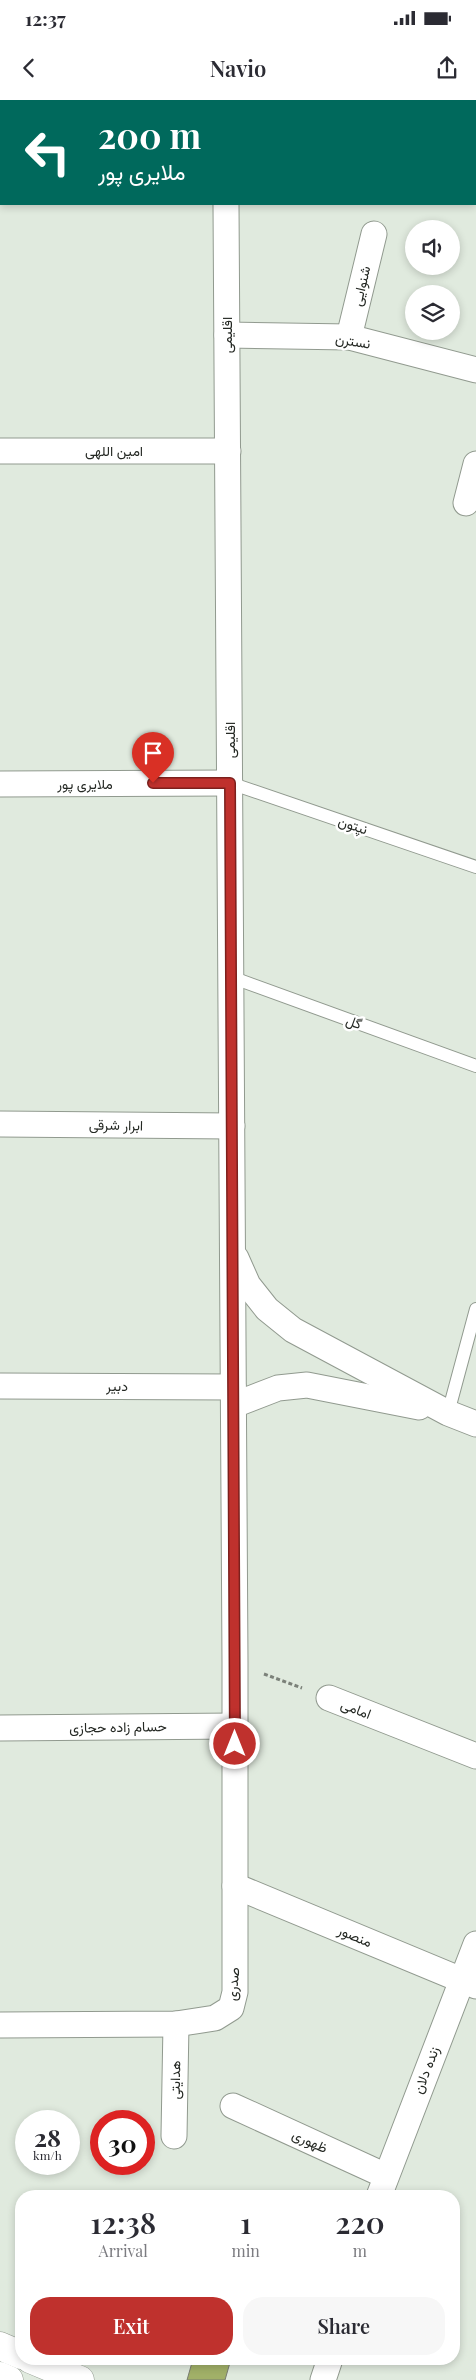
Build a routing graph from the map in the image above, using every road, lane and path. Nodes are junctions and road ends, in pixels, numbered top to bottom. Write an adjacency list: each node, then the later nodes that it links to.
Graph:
1 (226, 205): 3 (street, اقلیمی)
2 (374, 234): 4 (street, شنوایی)
3 (227, 335): 4 (street, نسترن); 7 (street, اقلیمی)
4 (349, 337): 5 (street, نسترن)
5 (476, 370)
6 (0, 451): 7 (street, امین اللهی)
7 (228, 451): 10 (street, اقلیمی)
8 (476, 464): 9 (street)
9 (466, 503)
10 (230, 783): 11 (street, ملایری پور); 12 (lane, نپتون); 13 (street, اقلیمی)
11 (0, 784)
12 (476, 867)
13 (231, 977): 14 (lane, گل); 16 (street, اقلیمی)
14 (476, 1066)
15 (0, 1124): 16 (street, ابرار شرقی)
16 (232, 1126): 17 (street, اقلیمی)
17 (233, 1251): 20 (street, اقلیمی); 21 (street)
18 (476, 1309): 21 (lane)
19 (0, 1386): 20 (street, دبیر)
20 (234, 1396): 21 (street); 23 (street, اقلیمی)
21 (448, 1413): 22 (street)
22 (476, 1424)
23 (235, 1663): 24 (path, امامی); 25 (street, اقلیمی)
24 (329, 1698): 27 (street, امامی)
25 (235, 1726): 26 (street, حسام زاده حجازی); 28 (street, صدری)
26 (0, 1728)
27 (476, 1756)
28 (235, 1886): 30 (street, منصور); 31 (street, صدری)
29 (476, 1944): 30 (street, زنده دلان)
30 (468, 1983): 35 (street, زنده دلان)
31 (176, 2024): 32 (street, صدری); 34 (street, هدایتی)
32 (0, 2025)
33 (233, 2106): 35 (street, ظهوری)
34 (174, 2136)
35 (383, 2186)
36 (0, 2346): 37 (main road)
37 (15, 2352)
38 (44, 2365): 42 (main road)
39 (328, 2365): 43 (street)
40 (0, 2376): 41 (main road)
41 (9, 2380)
42 (80, 2380)
43 (324, 2380)

